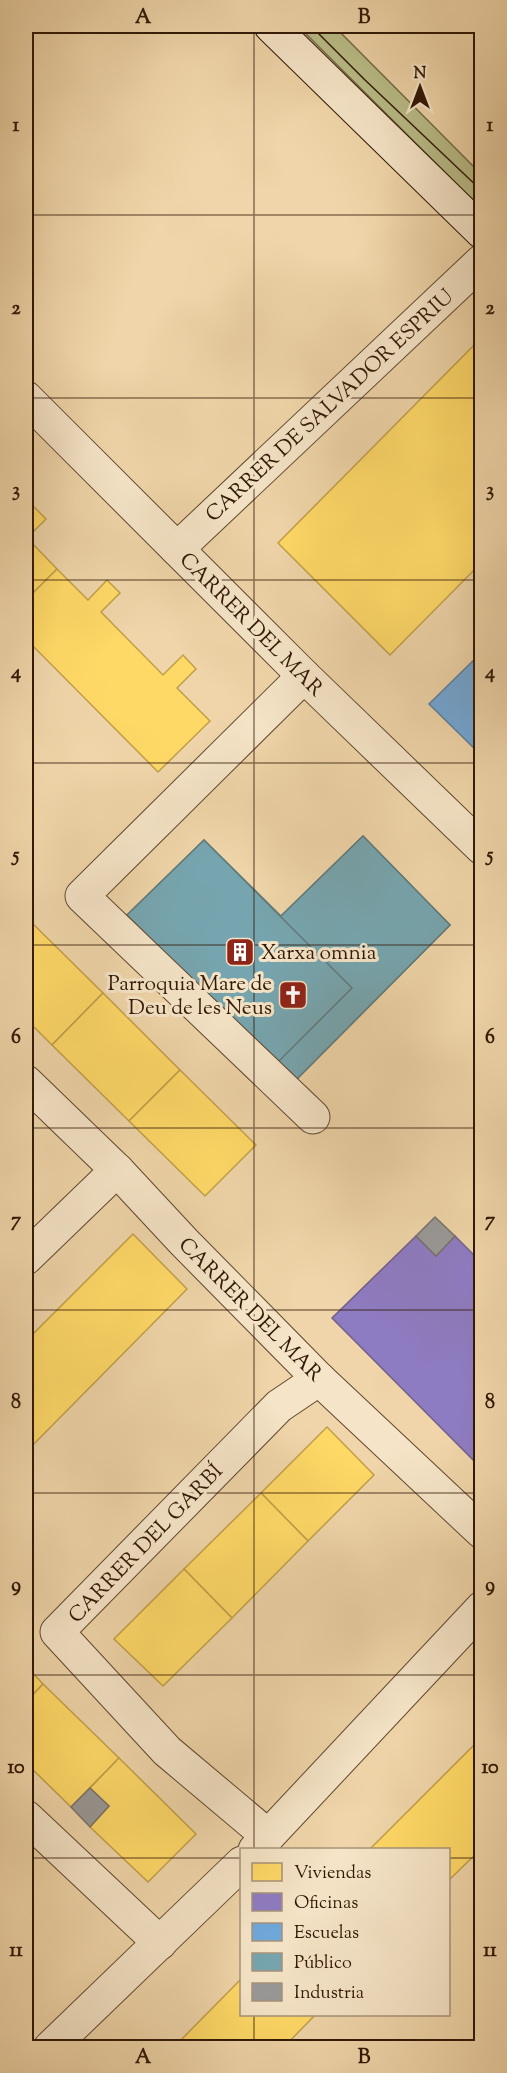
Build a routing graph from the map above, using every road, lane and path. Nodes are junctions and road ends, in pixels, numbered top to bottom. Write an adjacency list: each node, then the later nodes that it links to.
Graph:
1 (271, 26): 2 (street)
2 (482, 232)
3 (482, 261): 5 (street, CARRER DE SALVADOR ESPRIU)
4 (26, 398): 5 (street, CARRER DEL MAR)
5 (177, 549): 6 (street, CARRER DEL MAR)
6 (304, 676): 7 (street, CARRER DEL MAR); 9 (street)
7 (482, 848)
8 (26, 1082): 10 (street, CARRER DEL MAR)
9 (313, 1117)
10 (117, 1170): 11 (street); 12 (street, CARRER DEL MAR)
11 (26, 1258)
12 (319, 1379): 13 (street, CARRER DEL MAR); 16 (street, CARRER DEL GARBÍ)
13 (482, 1532)
14 (482, 1608): 16 (street)
15 (26, 1817): 18 (street)
16 (262, 1843)
17 (240, 1865): 18 (street)
18 (159, 1943): 19 (street)
19 (50, 2048)

